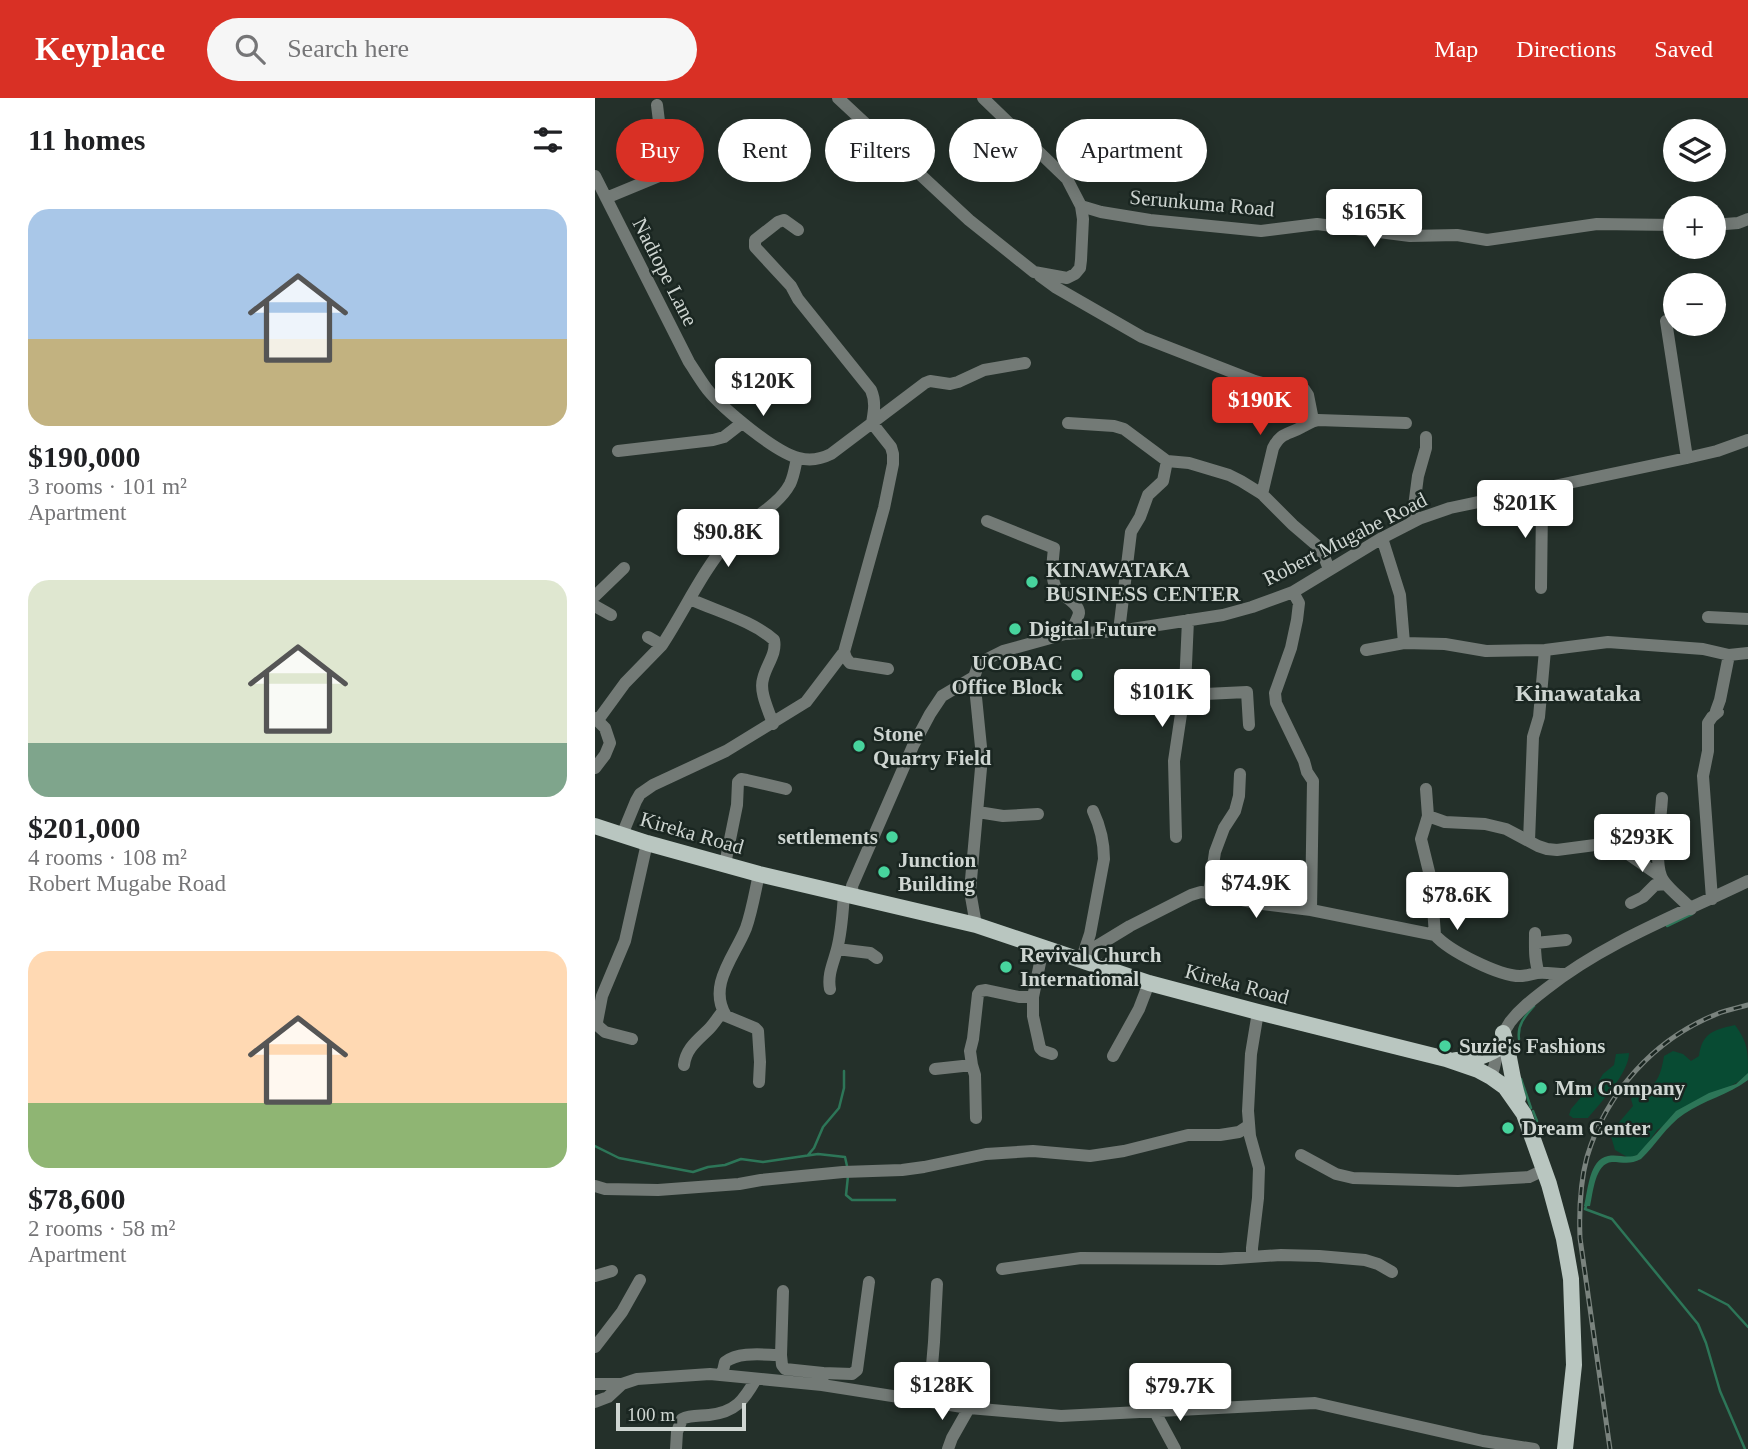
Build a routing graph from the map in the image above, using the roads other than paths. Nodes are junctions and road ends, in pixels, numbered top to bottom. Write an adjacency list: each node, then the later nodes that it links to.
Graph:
1 (838, 98): 11 (street)
2 (983, 98): 6 (street)
3 (657, 105): 5 (street)
4 (595, 176): 5 (street, Nadiope Lane)
5 (606, 198): 15 (street, Nadiope Lane)
6 (1081, 205): 9 (street, Serunkuma Road); 11 (street)
7 (1748, 219): 8 (street)
8 (1726, 224)
9 (1663, 225)
10 (798, 230): 16 (street)
11 (1034, 272): 14 (street)
12 (1668, 336): 23 (street)
13 (1025, 363): 16 (street)
14 (1313, 420): 18 (street); 26 (street)
15 (742, 423): 21 (street); 22 (street, Nadiope Lane)
16 (872, 423): 22 (street); 48 (street)
17 (1068, 423): 24 (street)
18 (1406, 423)
19 (1426, 437): 28 (street)
20 (1748, 440): 23 (street, Robert Mugabe Road)
21 (618, 452)
22 (797, 458): 35 (street)
23 (1687, 458): 25 (street, Robert Mugabe Road)
24 (1167, 461): 26 (street); 41 (street)
25 (1538, 489): 28 (street, Robert Mugabe Road); 32 (street)
26 (1262, 494): 31 (street)
27 (987, 521): 42 (street)
28 (1412, 522): 29 (street, Robert Mugabe Road)
29 (1382, 538): 31 (street, Robert Mugabe Road); 44 (street)
30 (624, 568): 34 (street)
31 (1329, 569): 33 (street, Robert Mugabe Road)
32 (1541, 588)
33 (1293, 592): 40 (street, Robert Mugabe Road); 80 (street)
34 (595, 596)
35 (689, 599): 45 (street); 55 (street)
36 (595, 606): 37 (street)
37 (611, 615)
38 (1708, 617): 39 (street)
39 (1748, 619)
40 (1188, 620): 41 (street, Robert Mugabe Road); 53 (street)
41 (1119, 631): 42 (street, Robert Mugabe Road)
42 (1070, 634): 52 (street, Robert Mugabe Road)
43 (647, 637): 45 (street)
44 (1404, 643): 46 (street); 47 (street)
45 (662, 645): 54 (street)
46 (1366, 650)
47 (1545, 650): 50 (street); 69 (street)
48 (844, 652): 51 (street); 55 (street)
49 (1748, 653): 50 (street)
50 (1729, 655): 77 (street)
51 (888, 669)
52 (974, 677): 63 (street); 76 (street, Robert Mugabe Road)
53 (1184, 695): 56 (street); 68 (street)
54 (596, 719): 57 (street)
55 (773, 724): 67 (street)
56 (1249, 725)
57 (595, 768)
58 (1240, 774): 75 (street)
59 (786, 789): 71 (street)
60 (1426, 789): 65 (street)
61 (1663, 798): 73 (street)
62 (1093, 811): 86 (street)
63 (978, 812): 64 (street); 81 (street)
64 (1038, 814)
65 (1428, 816): 69 (street); 82 (street)
66 (595, 826): 67 (main road, Kireka Road)
67 (622, 835): 70 (main road, Kireka Road)
68 (1176, 837)
69 (1529, 841): 73 (street)
70 (647, 844): 71 (main road, Kireka Road); 96 (street)
71 (725, 864): 72 (main road, Kireka Road)
72 (759, 874): 76 (main road, Kireka Road); 93 (street)
73 (1663, 880): 78 (street); 79 (street)
74 (1748, 881): 77 (street)
75 (1209, 893): 80 (street); 86 (street)
76 (848, 894): 81 (main road, Kireka Road); 85 (street, Robert Mugabe Road)
77 (1712, 899): 79 (street)
78 (1631, 903)
79 (1691, 909): 89 (street)
80 (1311, 910): 82 (street)
81 (976, 925): 84 (main road, Kireka Road)
82 (1436, 935): 88 (street)
83 (1566, 940): 88 (street)
84 (1043, 948): 86 (main road, Kireka Road); 92 (street)
85 (837, 949): 87 (street); 91 (street, Robert Mugabe Road)
86 (1081, 957): 90 (main road, Kireka Road)
87 (877, 958)
88 (1539, 973): 89 (street)
89 (1565, 974): 95 (street)
90 (1149, 983): 94 (main road, Kireka Road); 99 (street)
91 (829, 989)
92 (1033, 997): 98 (street); 102 (street)
93 (723, 1011): 101 (street); 105 (street)
94 (1258, 1012): 100 (main road, Kireka Road); 108 (street)
95 (1503, 1032): 97 (street); 106 (main road)
96 (632, 1039)
97 (1497, 1049): 100 (main road); 104 (street)
98 (1052, 1054)
99 (1113, 1056)
100 (1446, 1059): 104 (main road, Kireka Road)
101 (684, 1065)
102 (972, 1065): 103 (street); 107 (street)
103 (935, 1069)
104 (1491, 1077): 106 (main road, Kireka Road)
105 (759, 1082)
106 (1524, 1114): 110 (main road, Kireka Road)
107 (976, 1118)
108 (1248, 1126): 111 (street); 112 (street)
109 (1301, 1155): 110 (street)
110 (1544, 1170): 136 (main road, Kireka Road)
111 (595, 1186)
112 (1252, 1256): 113 (street); 115 (street)
113 (1002, 1269)
114 (613, 1271): 116 (street)
115 (1392, 1272)
116 (595, 1276)
117 (640, 1280): 121 (street)
118 (869, 1282): 125 (street)
119 (937, 1284): 129 (street)
120 (783, 1291): 122 (street)
121 (595, 1348)
122 (781, 1355): 123 (street); 125 (street)
123 (723, 1375): 124 (street); 127 (street)
124 (756, 1379): 125 (street); 132 (street)
125 (822, 1379): 129 (street)
126 (595, 1384): 127 (street)
127 (622, 1384): 128 (street)
128 (595, 1402)
129 (929, 1402): 130 (street)
130 (969, 1408): 131 (street); 133 (street)
131 (1154, 1412): 134 (street); 135 (street)
132 (676, 1449)
133 (949, 1449)
134 (1175, 1449)
135 (1534, 1449)
136 (1565, 1449)

